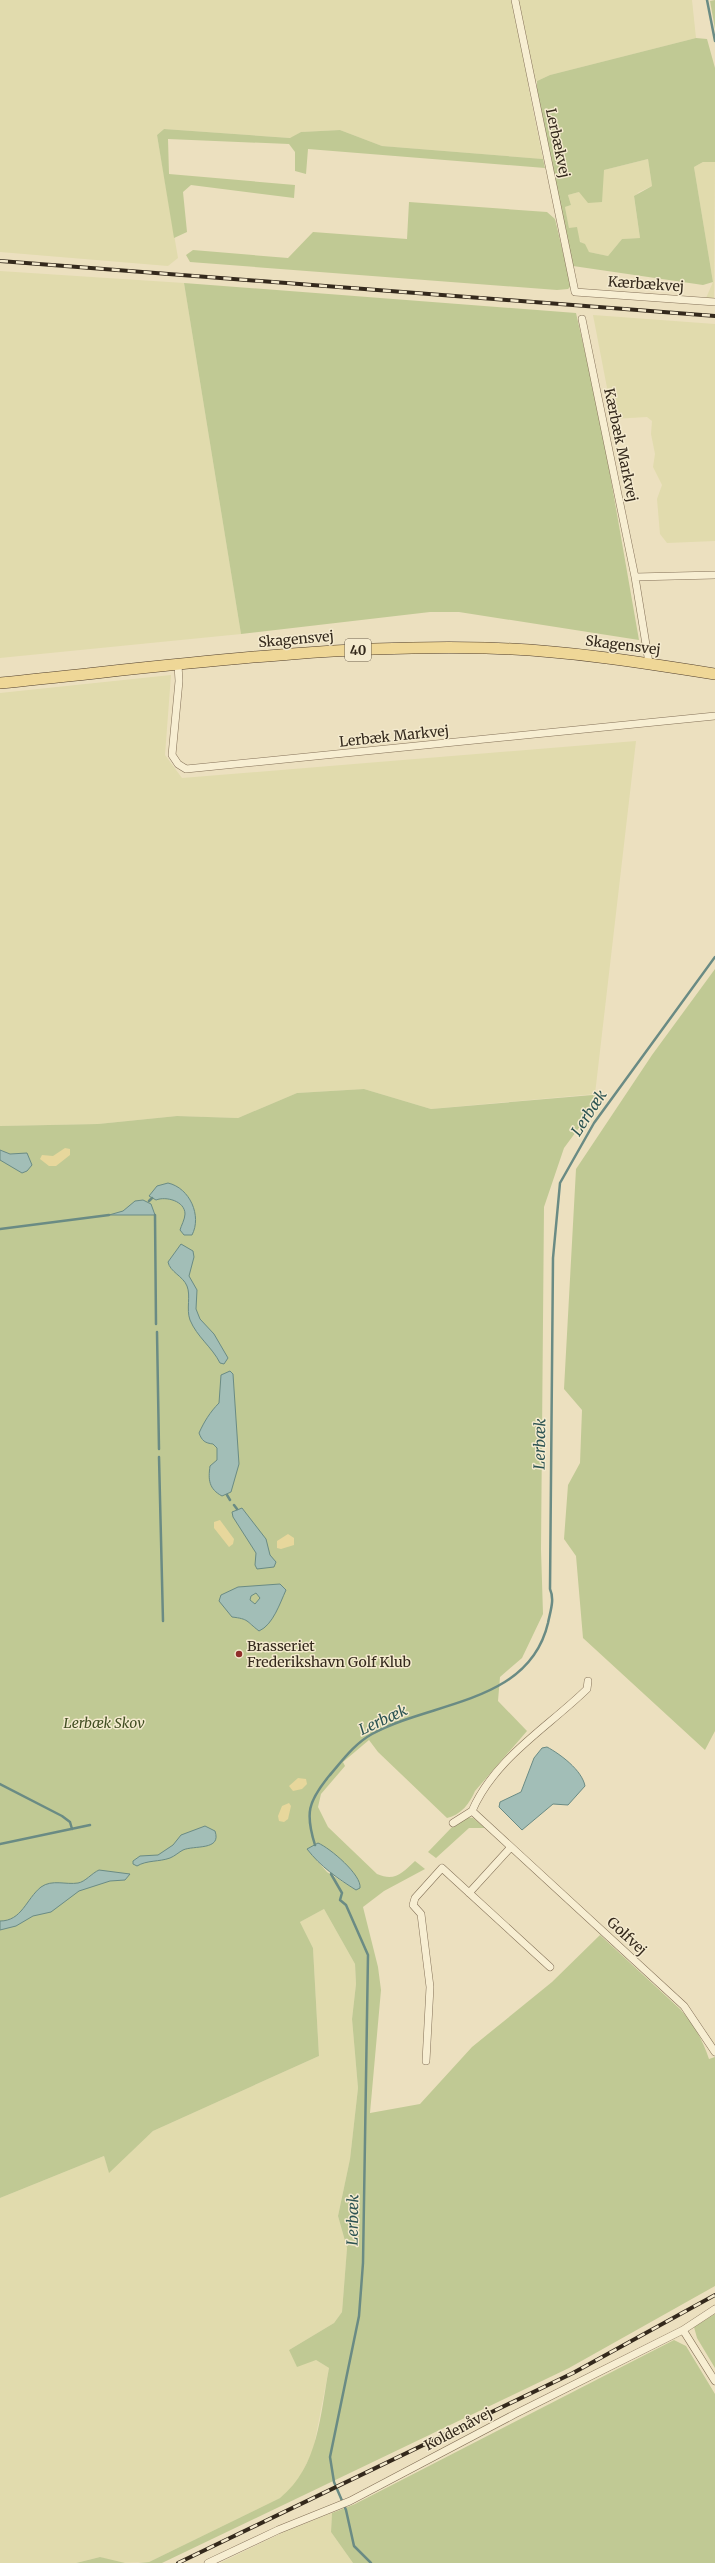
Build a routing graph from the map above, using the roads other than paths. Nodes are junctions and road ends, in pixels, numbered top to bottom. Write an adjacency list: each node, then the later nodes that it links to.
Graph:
1 (515, 0): 2 (street, Lerbækvej)
2 (575, 292): 3 (street, Kærbækvej)
3 (715, 302)
4 (582, 319): 6 (street, Kærbæk Markvej)
5 (715, 575): 6 (street)
6 (635, 577): 7 (street, Kærbæk Markvej)
7 (649, 663): 8 (main road, Skagensvej / 40); 9 (main road, Skagensvej / 40)
8 (178, 665): 10 (main road, Skagensvej / 40); 11 (street, Lerbæk Markvej)
9 (715, 674)
10 (0, 683)
11 (715, 716)
12 (588, 1681): 13 (street)
13 (472, 1811): 14 (street); 15 (street, Golfvej)
14 (453, 1823)
15 (511, 1847): 16 (street); 18 (street, Golfvej)
16 (469, 1893): 17 (street); 19 (street)
17 (550, 1968)
18 (715, 2052)
19 (426, 2061)
20 (715, 2309): 21 (street, Koldenåvej)
21 (683, 2330): 22 (street); 23 (street, Koldenåvej)
22 (715, 2381)
23 (208, 2563)

